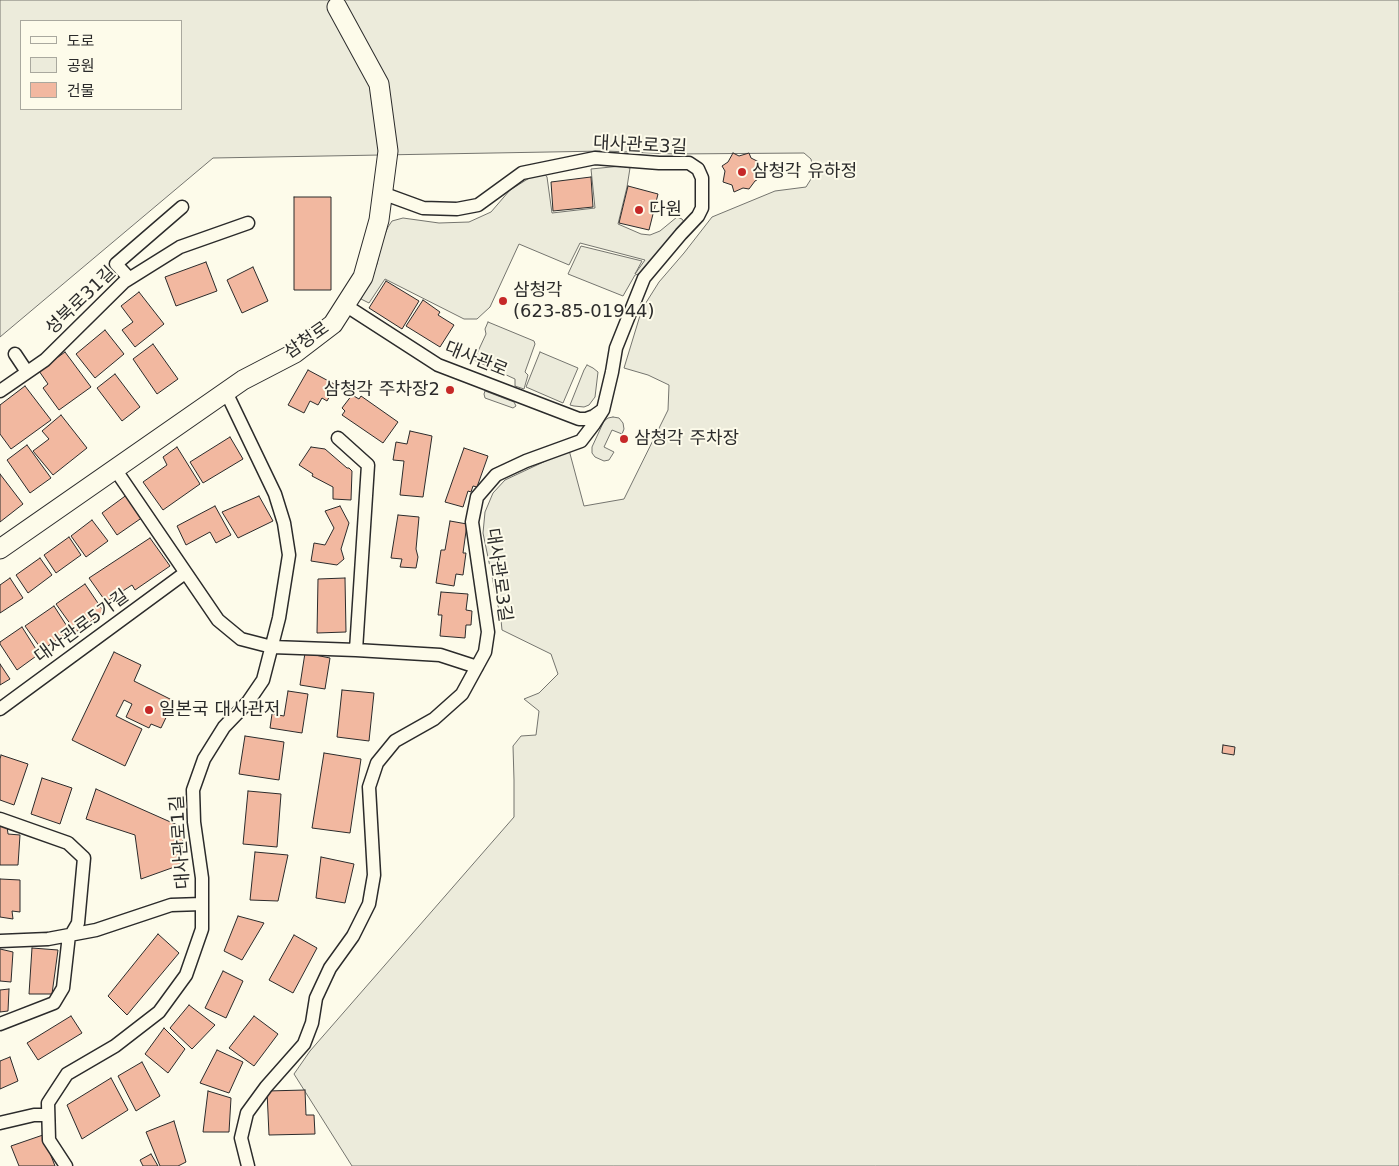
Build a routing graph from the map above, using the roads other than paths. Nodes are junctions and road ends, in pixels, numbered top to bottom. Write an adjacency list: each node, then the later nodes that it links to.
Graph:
1 (337, 7): 2 (street, 삼청로)
2 (382, 193): 6 (street, 삼청로); 11 (street, 대사관로3길)
3 (182, 207): 5 (street)
4 (248, 223): 5 (street, 성북로31길)
5 (130, 278): 8 (street, 성북로31길)
6 (345, 305): 10 (street, 삼청로); 11 (street, 대사관로)
7 (15, 354): 8 (street)
8 (27, 372): 9 (street, 성북로31길)
9 (0, 392)
10 (226, 392): 13 (street, 삼청로); 16 (street, 대사관로1길)
11 (603, 410): 18 (street, 대사관로3길)
12 (338, 438): 17 (street)
13 (115, 470): 14 (street, 삼청로); 15 (street)
14 (0, 549)
15 (186, 573): 16 (street); 19 (street, 대사관로5가길)
16 (272, 647): 17 (street); 21 (street, 대사관로1길)
17 (356, 650): 18 (street)
18 (477, 667): 28 (street, 대사관로3길)
19 (0, 709)
20 (0, 819): 22 (street)
21 (202, 904): 22 (street); 25 (street, 대사관로1길)
22 (70, 935): 23 (street); 24 (street)
23 (0, 941)
24 (0, 1024)
25 (48, 1115): 26 (street); 27 (street, 대사관로1길)
26 (0, 1123)
27 (66, 1166)
28 (248, 1166)

